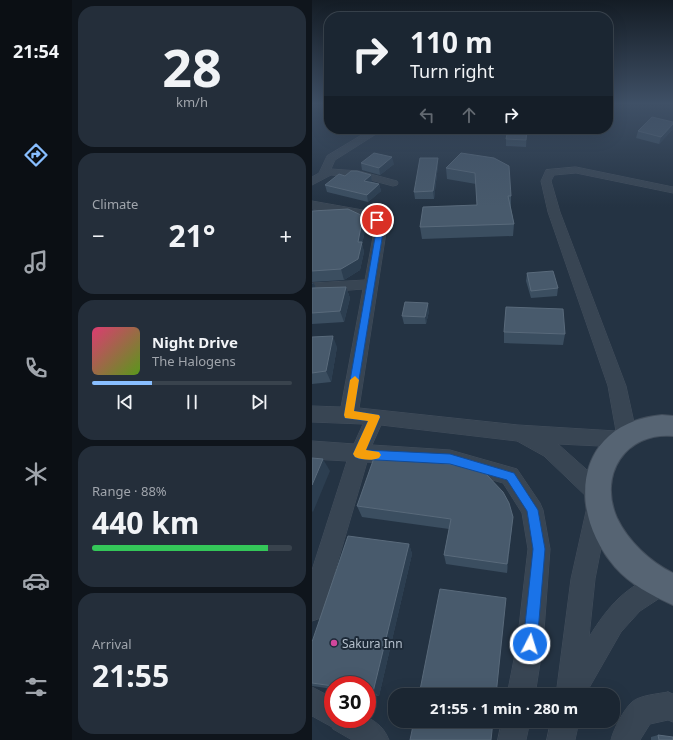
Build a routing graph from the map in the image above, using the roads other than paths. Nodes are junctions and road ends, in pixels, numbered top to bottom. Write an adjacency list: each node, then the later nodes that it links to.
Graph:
1 (363, 139): 2 (street)
2 (324, 174): 3 (street); 4 (street)
3 (312, 182)
4 (393, 183)
5 (673, 190): 14 (street)
6 (312, 204): 7 (street)
7 (371, 284): 8 (street); 10 (street)
8 (312, 288)
9 (312, 414): 10 (street)
10 (349, 415): 11 (street)
11 (375, 417): 13 (street); 16 (street)
12 (673, 426): 14 (main road)
13 (517, 433): 14 (street); 17 (street)
14 (624, 437): 17 (main road)
15 (312, 450): 16 (street)
16 (359, 454): 19 (street); 20 (street)
17 (598, 500): 18 (main road); 21 (street)
18 (667, 587): 22 (street)
19 (312, 609)
20 (522, 688)
21 (571, 688)
22 (574, 688)
23 (312, 701): 24 (street)
24 (324, 708)
25 (673, 708): 32 (street)
26 (356, 728): 29 (street)
27 (515, 728): 30 (street)
28 (564, 728): 31 (street)
29 (370, 738)
30 (512, 740)
31 (561, 740)
32 (625, 740)

